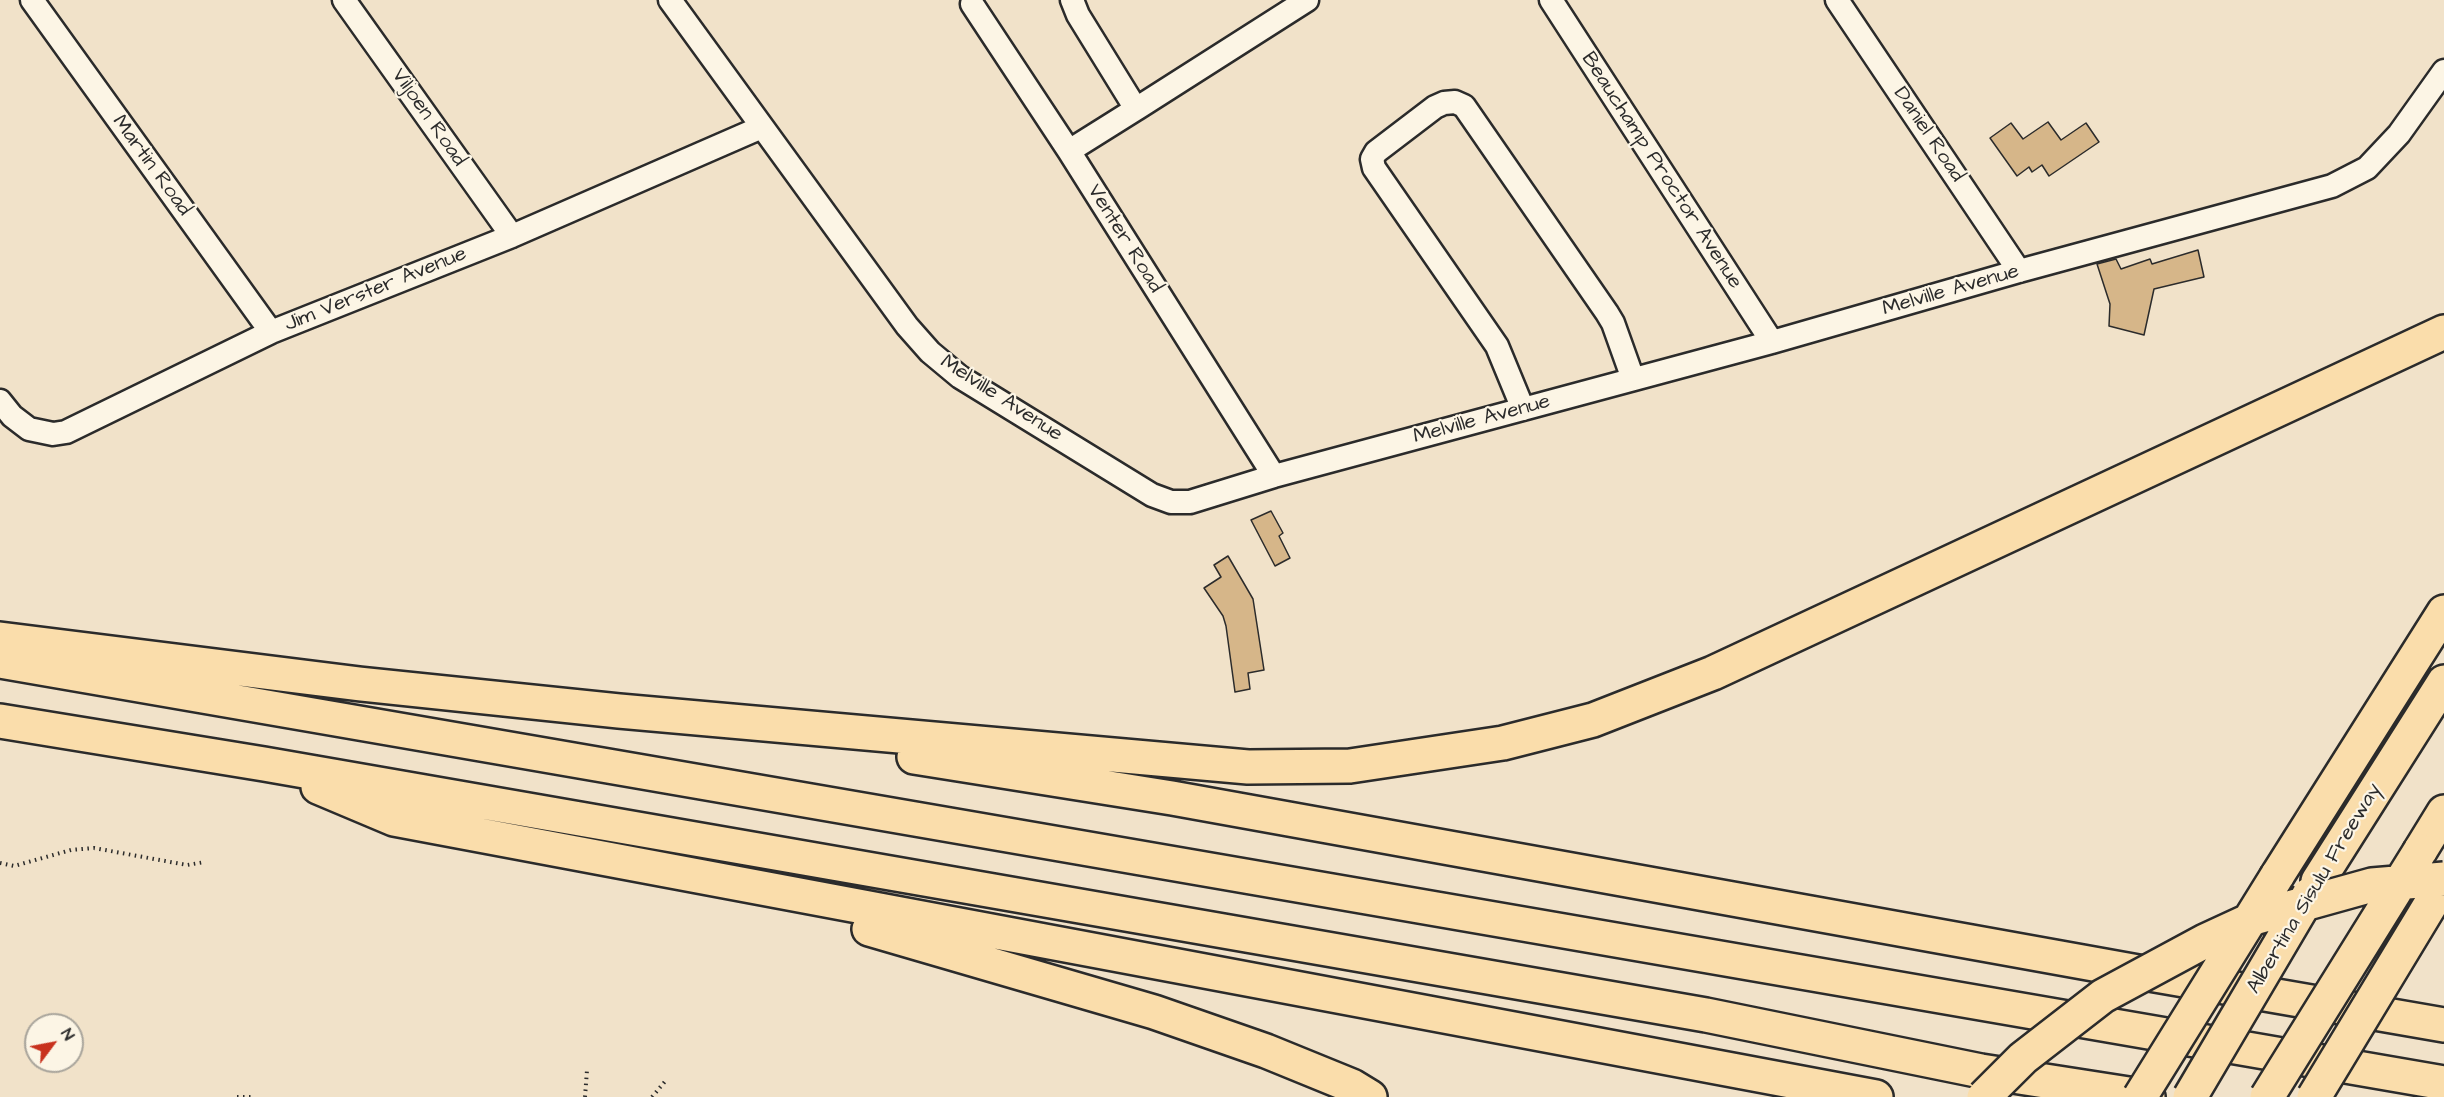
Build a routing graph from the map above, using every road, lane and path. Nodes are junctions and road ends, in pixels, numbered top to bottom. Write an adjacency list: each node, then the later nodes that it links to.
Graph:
1 (32, 0): 15 (street, Martin Road)
2 (344, 0): 13 (street, Viljoen Road)
3 (670, 0): 11 (street, Melville Avenue)
4 (1072, 0): 10 (street)
5 (1307, 0): 10 (street)
6 (1551, 0): 17 (street, Beauchamp Proctor Avenue)
7 (1837, 0): 14 (street, Daniel Road)
8 (972, 4): 12 (street, Venter Road)
9 (2444, 71): 14 (street, Melville Avenue)
10 (1136, 109): 12 (street)
11 (762, 127): 13 (street, Jim Verster Avenue); 21 (street, Melville Avenue)
12 (1069, 151): 21 (street, Venter Road)
13 (512, 236): 15 (street, Jim Verster Avenue)
14 (2019, 271): 17 (street, Melville Avenue)
15 (271, 332): 19 (street, Jim Verster Avenue)
16 (2444, 332): 26 (highway)
17 (1772, 342): 18 (street, Melville Avenue)
18 (1633, 379): 20 (street, Melville Avenue); 20 (street)
19 (0, 401)
20 (1523, 409): 21 (street, Melville Avenue)
21 (1274, 476)
22 (2444, 612): 45 (highway, bridge)
23 (0, 639): 26 (highway)
24 (0, 661): 37 (highway)
25 (2444, 682): 47 (highway, Albertina Sisulu Freeway, bridge)
26 (619, 711): 34 (highway)
27 (0, 721): 28 (highway)
28 (264, 764): 32 (highway); 46 (highway)
29 (2444, 812): 48 (highway, bridge)
30 (205, 862): 31 (path)
31 (0, 863)
32 (690, 877): 42 (highway); 43 (highway)
33 (2444, 881): 44 (highway, bridge); 49 (highway, bridge)
34 (2444, 1025)
35 (587, 1070): 40 (path)
36 (667, 1079): 41 (path)
37 (2444, 1083)
38 (237, 1097): 39 (path)
39 (252, 1097)
40 (585, 1097)
41 (652, 1097)
42 (1370, 1097)
43 (1876, 1097)
44 (1984, 1097)
45 (2140, 1097)
46 (2148, 1097)
47 (2190, 1097)
48 (2267, 1097)
49 (2314, 1097)

